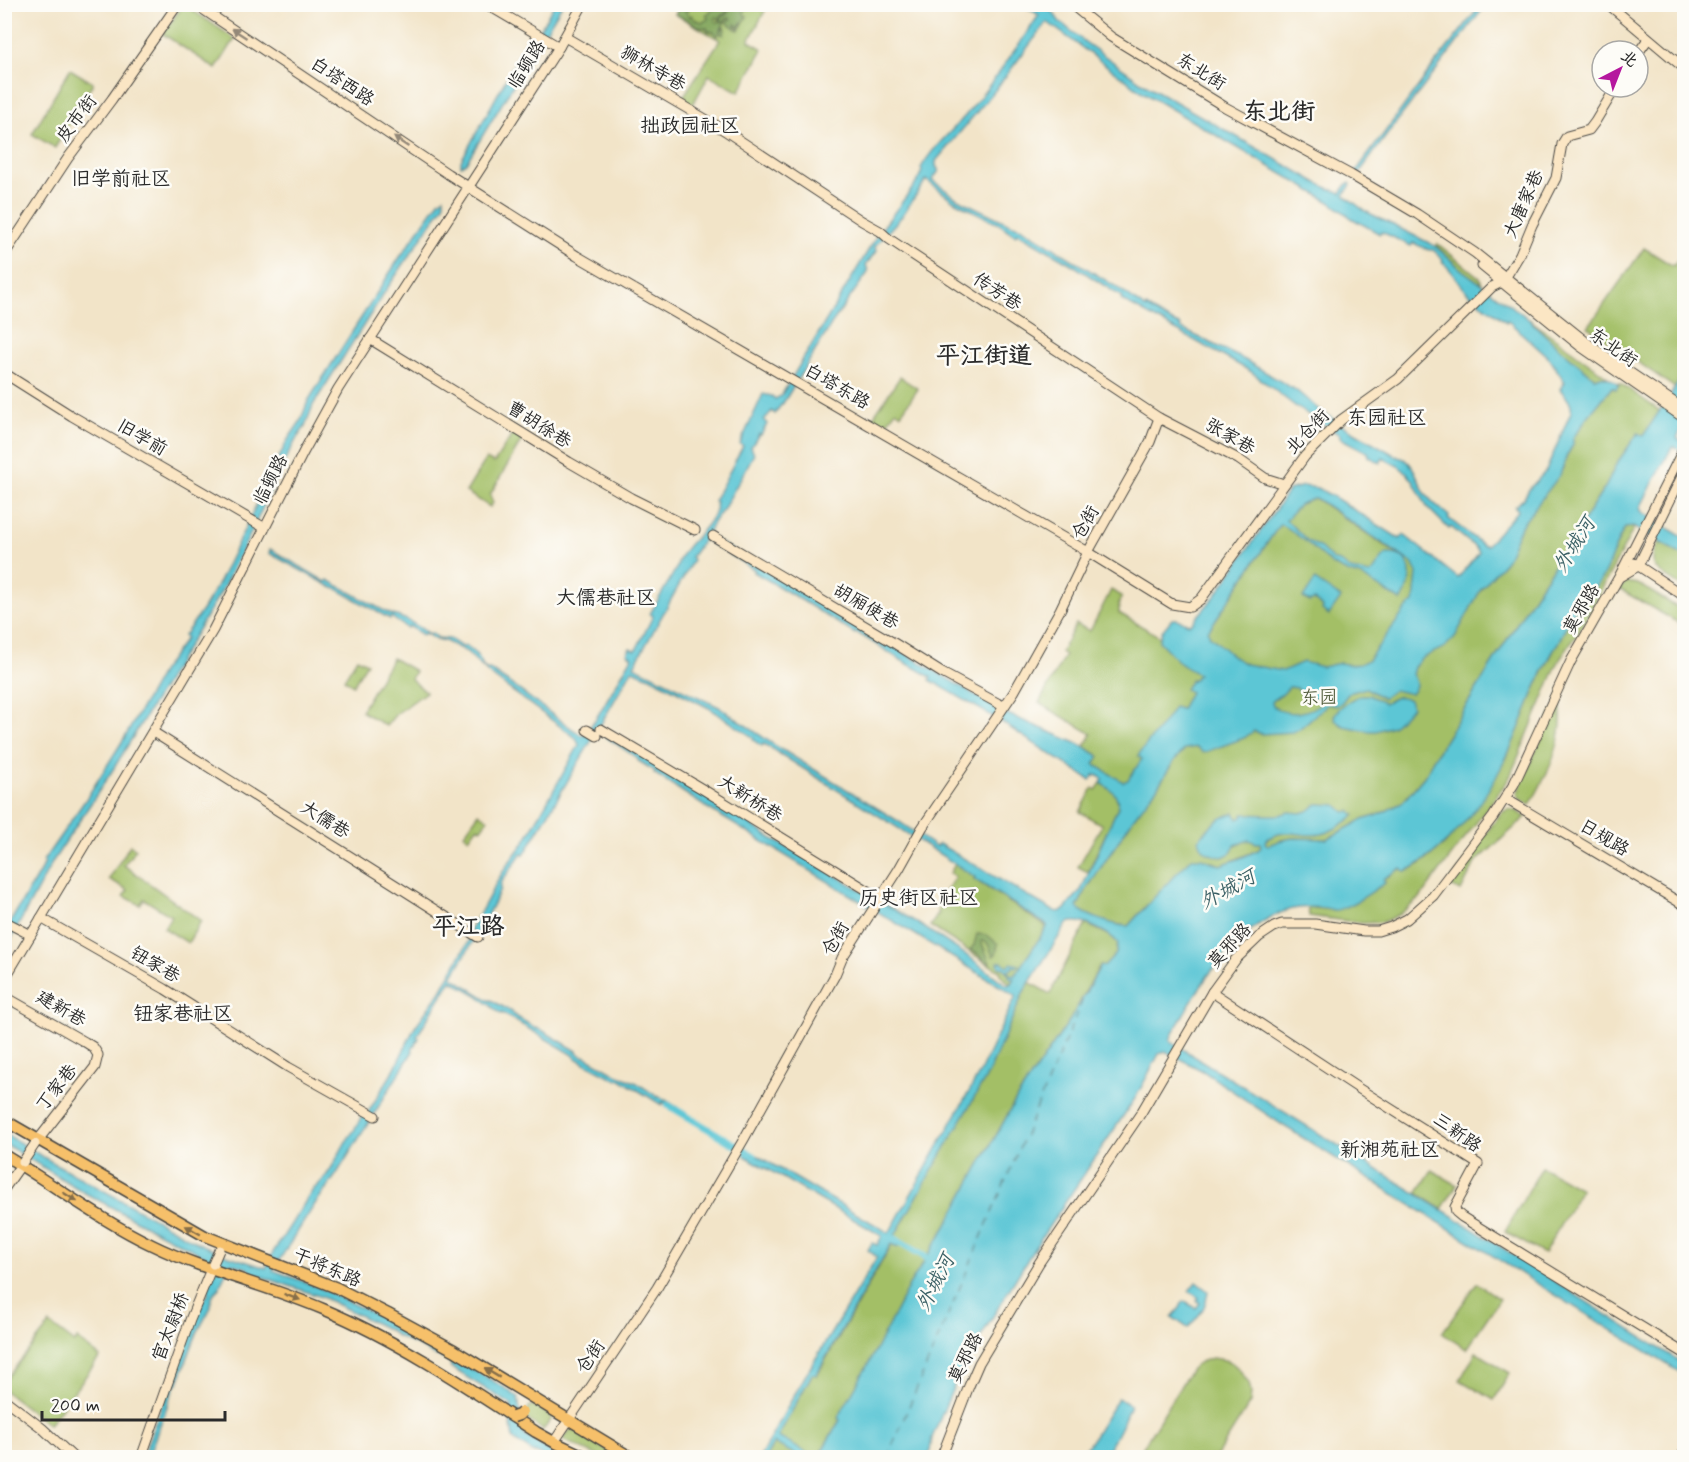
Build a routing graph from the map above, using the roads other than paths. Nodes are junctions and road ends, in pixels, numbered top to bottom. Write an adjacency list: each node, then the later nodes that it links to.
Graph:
1 (178, 4): 15 (street, 皮市街)
2 (195, 4): 13 (street, 白塔西路, one-way to 2)
3 (486, 4): 10 (street)
4 (583, 4): 7 (street, 临顿路)
5 (1071, 4): 16 (street, 东北街)
6 (1608, 4): 8 (street)
7 (565, 37): 10 (street, 临顿路); 14 (street, 狮林寺巷)
8 (1648, 39)
9 (1650, 41): 11 (street)
10 (559, 47): 13 (street, 临顿路)
11 (1684, 68)
12 (1609, 99): 16 (street, 大唐家巷)
13 (469, 187): 18 (street, 临顿路); 29 (street, 白塔东路)
14 (818, 192): 22 (street, 传芳巷)
15 (4, 255)
16 (1504, 280): 17 (street, 东北街); 25 (street, 北仓街)
17 (1554, 321): 20 (street, 东北街); 21 (street, 东北街)
18 (370, 339): 26 (street, 临顿路); 27 (street, 曹胡徐巷)
19 (4, 373): 26 (street, 旧学前)
20 (1684, 409)
21 (1684, 417)
22 (1159, 418): 25 (street, 张家巷); 29 (street, 仓街)
23 (1683, 451): 30 (street, 莫邪路)
24 (1684, 472): 31 (street)
25 (1284, 484): 34 (street, 北仓街)
26 (261, 526): 37 (street, 临顿路)
27 (695, 530)
28 (712, 536): 35 (street, 胡厢使巷)
29 (1088, 552): 34 (street, 白塔东路); 35 (street, 仓街)
30 (1629, 559): 31 (street); 32 (street, 莫邪路)
31 (1638, 566): 32 (street, 莫邪路); 33 (street)
32 (1619, 577): 38 (street, 莫邪路)
33 (1684, 596)
34 (1192, 606)
35 (1002, 707): 39 (street, 仓街)
36 (587, 730): 39 (street, 大新桥巷)
37 (153, 732): 41 (street, 临顿路); 44 (street, 大儒巷)
38 (1506, 799): 40 (street, 日规路); 46 (street, 莫邪路)
39 (880, 899): 61 (street, 仓街)
40 (1684, 905)
41 (41, 918): 43 (street, 临顿路); 49 (street, 钮家巷)
42 (5, 922): 43 (street)
43 (30, 935): 45 (street, 临顿路)
44 (476, 936)
45 (4, 980)
46 (1212, 992): 57 (street, 三新路); 67 (street, 莫邪路)
47 (4, 996): 48 (street, 建新巷)
48 (98, 1055): 51 (street, 丁家巷)
49 (372, 1115)
50 (4, 1120): 51 (main road, 干将东路)
51 (37, 1142): 53 (street, 丁家巷, bridge); 55 (main road, 干将东路, one-way to 51)
52 (4, 1155): 53 (main road)
53 (22, 1163): 54 (street, 丁家巷); 56 (main road, one-way to 56)
54 (4, 1189)
55 (220, 1247): 56 (street, 官太尉桥, bridge); 58 (main road, 干将东路, one-way to 55)
56 (212, 1268): 60 (main road, one-way to 60); 64 (street, 官太尉桥)
57 (1684, 1353)
58 (526, 1394): 60 (main road); 61 (main road, 干将东路)
59 (4, 1399): 63 (street)
60 (514, 1414): 62 (main road)
61 (569, 1420): 62 (street, 仓街); 66 (main road, 干将东路)
62 (554, 1442): 65 (main road)
63 (74, 1458)
64 (141, 1458)
65 (588, 1458)
66 (632, 1458)
67 (941, 1458)

